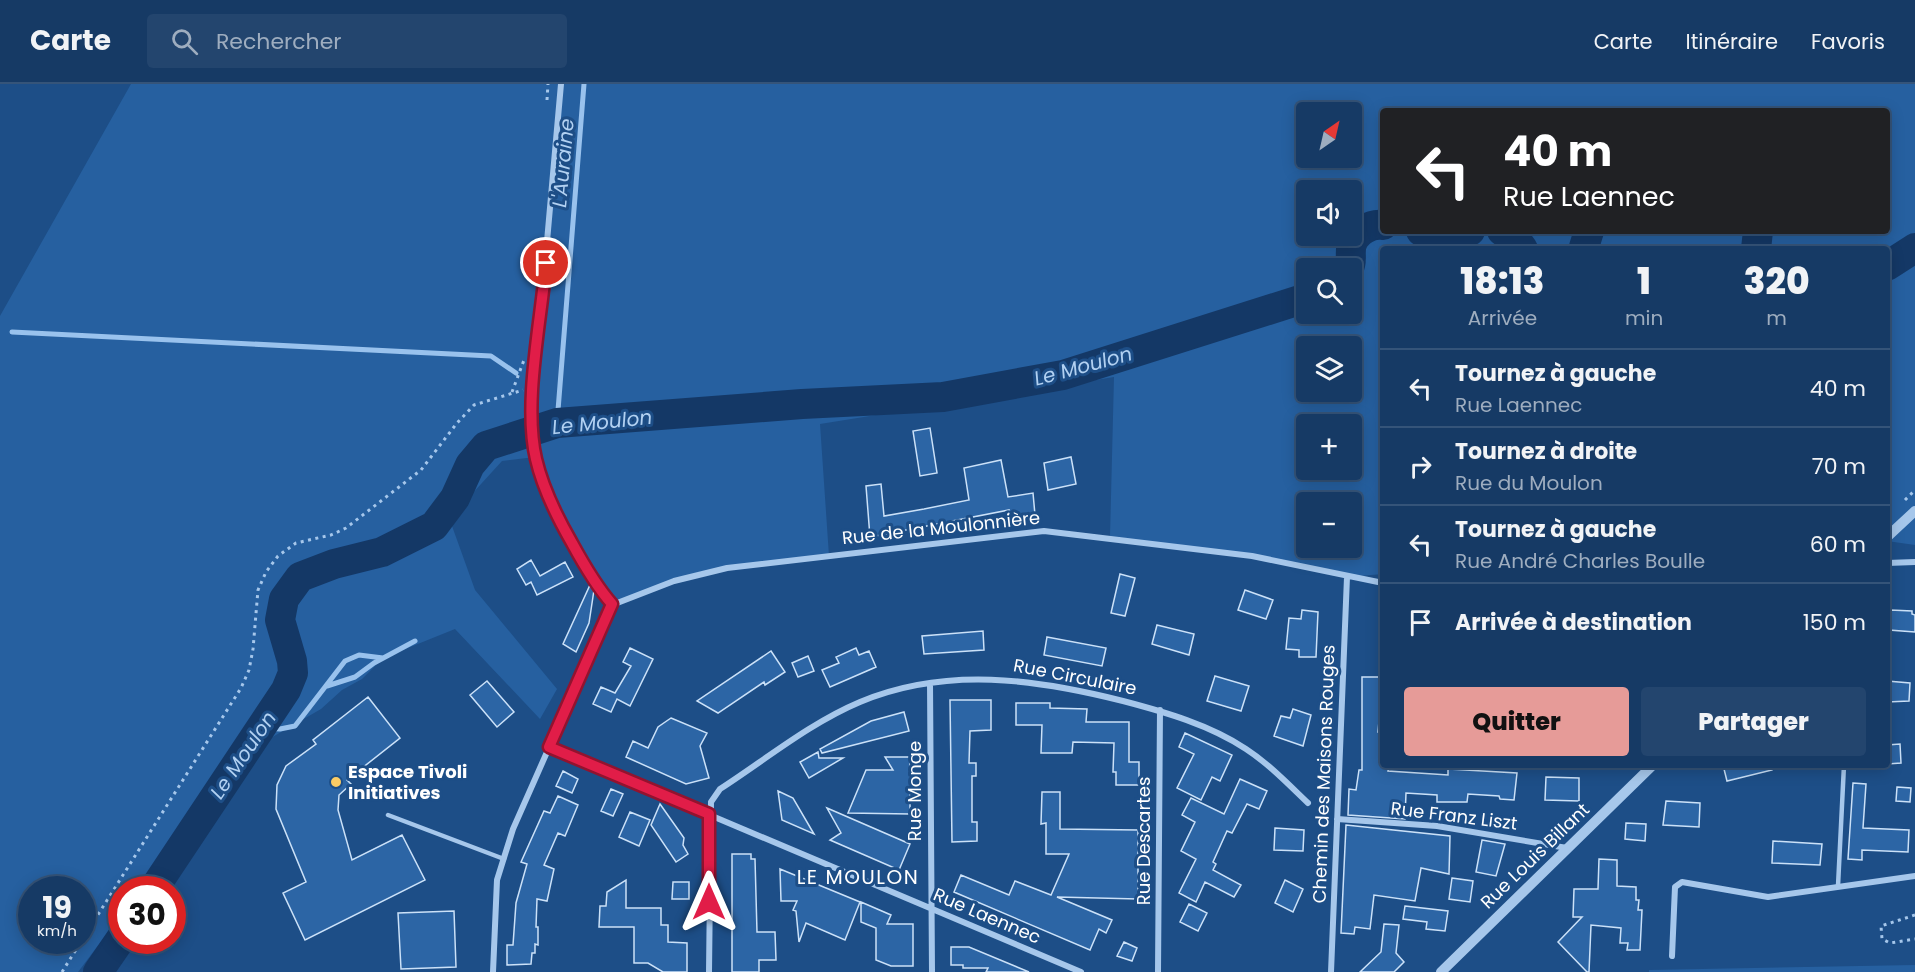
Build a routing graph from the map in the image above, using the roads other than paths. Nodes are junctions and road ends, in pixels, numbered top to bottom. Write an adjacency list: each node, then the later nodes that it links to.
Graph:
1 (561, 84): 8 (street)
2 (1915, 511): 3 (street)
3 (1890, 534)
4 (1915, 562): 5 (street)
5 (1890, 563)
6 (1347, 577): 7 (street, Rue de la Moulonnière); 8 (street, Rue de la Moulonnière); 17 (street, Chemin des Maisons Rouges)
7 (1380, 583)
8 (612, 604): 11 (street)
9 (930, 683): 10 (street, Rue Circulaire); 15 (street, Rue Circulaire); 22 (street, Rue Monge)
10 (1160, 711): 14 (street, Rue Circulaire); 28 (street, Rue Descartes)
11 (549, 747): 15 (street, Rue Laennec); 19 (street)
12 (1650, 768): 18 (street, Rue Louis Billant)
13 (1844, 768): 21 (lane)
14 (1308, 803)
15 (709, 814): 22 (street, Rue Laennec); 25 (street)
16 (388, 815): 19 (lane)
17 (1337, 819): 18 (street, Rue Franz Liszt); 29 (street, Chemin des Maisons Rouges)
18 (1567, 848): 30 (street, Rue Louis Billant)
19 (504, 859): 24 (street)
20 (1915, 876): 21 (street)
21 (1838, 886): 23 (street)
22 (931, 909): 26 (street, Rue Monge); 27 (street, Rue Laennec)
23 (1672, 956)
24 (493, 972)
25 (709, 972)
26 (932, 972)
27 (1081, 972)
28 (1158, 972)
29 (1331, 972)
30 (1441, 972)

